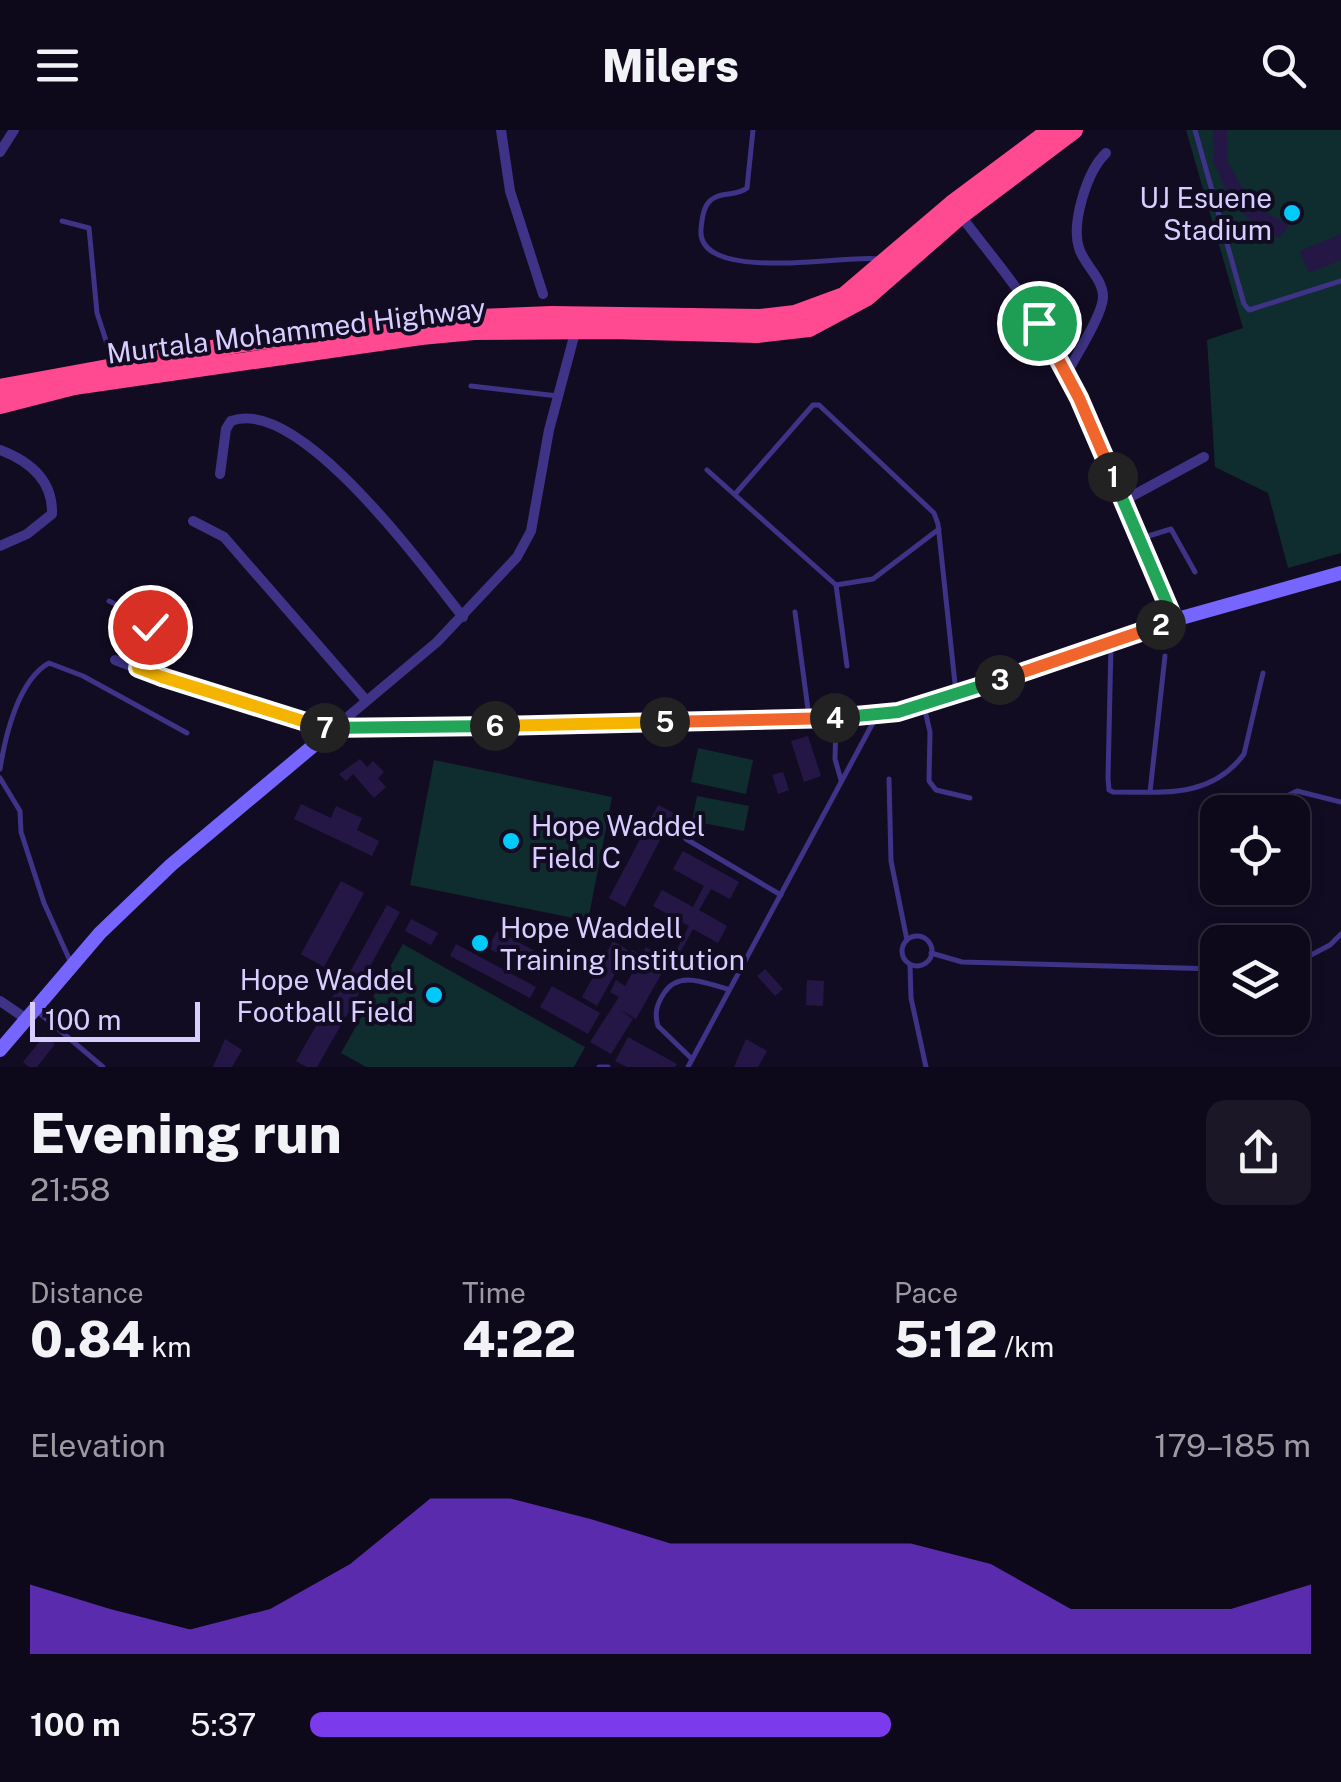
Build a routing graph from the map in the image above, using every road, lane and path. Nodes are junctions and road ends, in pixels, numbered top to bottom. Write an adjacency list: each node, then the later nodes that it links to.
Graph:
1 (500, 130): 13 (street)
2 (753, 130): 11 (lane)
3 (1050, 130): 9 (highway, Murtala Mohammed Highway)
4 (1074, 130): 9 (highway, Murtala Mohammed Highway)
5 (1195, 130): 12 (lane)
6 (8, 133): 7 (street)
7 (0, 152)
8 (1106, 153): 16 (street)
9 (956, 210): 11 (highway, Murtala Mohammed Highway); 14 (highway, Murtala Mohammed Highway); 16 (street)
10 (62, 221): 15 (lane)
11 (883, 265): 14 (highway, Murtala Mohammed Highway)
12 (1341, 281)
13 (543, 294)
14 (577, 323): 15 (highway, Murtala Mohammed Highway); 19 (street); 20 (highway, Murtala Mohammed Highway)
15 (114, 365): 18 (highway, Murtala Mohammed Highway)
16 (1066, 375): 26 (street)
17 (471, 386): 19 (lane)
18 (0, 388)
19 (558, 396): 36 (street)
20 (0, 405)
21 (0, 450): 30 (street)
22 (1204, 457): 26 (street)
23 (708, 470): 25 (lane)
24 (220, 474): 36 (street)
25 (736, 493): 28 (lane); 33 (lane)
26 (1123, 500): 29 (street)
27 (193, 521): 45 (street)
28 (938, 529): 33 (lane); 44 (lane)
29 (1140, 540): 31 (lane); 37 (street)
30 (0, 546)
31 (1194, 572)
32 (1341, 574): 37 (street)
33 (836, 585): 41 (lane)
34 (109, 601): 42 (lane)
35 (794, 612): 49 (lane)
36 (463, 617): 45 (street)
37 (1174, 620): 38 (street)
38 (1111, 641): 44 (street); 56 (lane)
39 (1165, 656): 56 (lane)
40 (115, 660): 42 (street)
41 (847, 666)
42 (138, 668): 50 (street)
43 (1263, 674): 56 (lane)
44 (956, 696): 46 (street)
45 (366, 699): 50 (street)
46 (924, 706): 47 (street); 58 (lane)
47 (876, 716): 48 (street); 55 (lane)
48 (836, 718): 49 (street); 55 (lane)
49 (810, 720): 50 (street)
50 (332, 730): 67 (street)
51 (187, 733): 52 (lane)
52 (0, 769)
53 (0, 778): 67 (lane)
54 (889, 779): 63 (lane)
55 (841, 783): 61 (lane)
56 (1150, 792)
57 (1289, 795): 59 (lane)
58 (970, 798)
59 (1341, 802)
60 (686, 839): 61 (lane)
61 (781, 895): 69 (lane)
62 (1341, 934): 65 (lane)
63 (908, 940): 64 (lane); 66 (lane)
64 (932, 953): 66 (lane); 68 (lane)
65 (1310, 956)
66 (910, 964): 78 (lane)
67 (72, 966): 71 (street)
68 (1200, 969)
69 (728, 989): 73 (lane); 73 (lane)
70 (0, 1001): 71 (street)
71 (29, 1013): 72 (street); 74 (lane)
72 (0, 1050)
73 (692, 1059): 77 (lane)
74 (103, 1067)
75 (599, 1067): 76 (lane)
76 (608, 1067)
77 (688, 1067)
78 (926, 1067)

